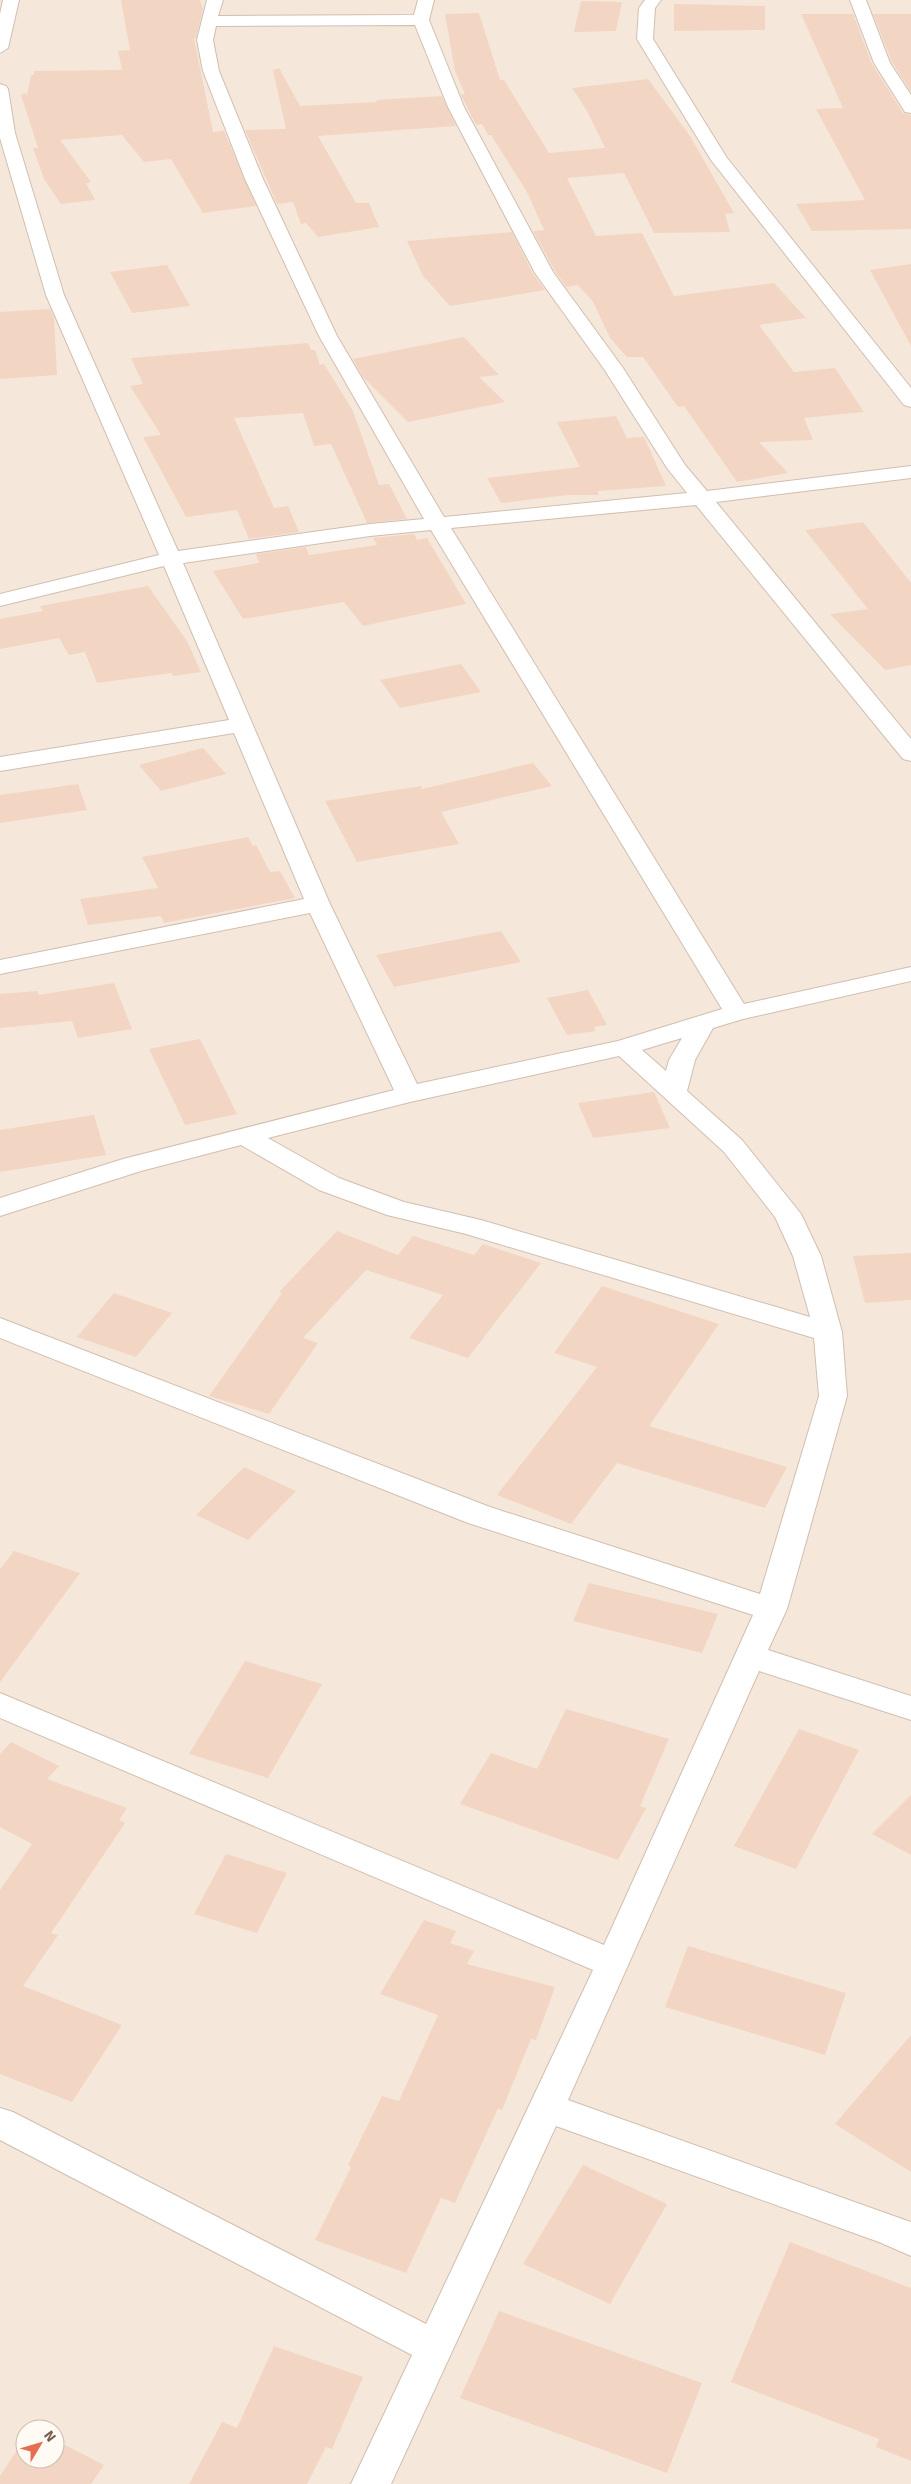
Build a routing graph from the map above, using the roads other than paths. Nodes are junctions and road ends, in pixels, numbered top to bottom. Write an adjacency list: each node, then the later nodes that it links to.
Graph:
1 (11, 0): 8 (street)
2 (216, 0): 7 (street)
3 (426, 0): 6 (street)
4 (653, 0): 11 (street)
5 (858, 0): 10 (street)
6 (422, 20): 7 (street); 13 (street)
7 (209, 21): 14 (street)
8 (0, 48)
9 (0, 89): 15 (street)
10 (911, 108)
11 (911, 400)
12 (911, 472): 13 (street)
13 (703, 498): 14 (street); 18 (street)
14 (438, 523): 15 (street); 23 (street)
15 (171, 558): 16 (street); 17 (street)
16 (0, 600)
17 (241, 724): 19 (street); 20 (street)
18 (911, 754)
19 (0, 764)
20 (318, 904): 21 (street); 27 (street)
21 (0, 967)
22 (911, 974): 23 (street)
23 (737, 1013): 24 (street)
24 (703, 1023): 25 (street); 26 (street)
25 (624, 1047): 26 (street); 27 (street)
26 (674, 1092): 31 (street)
27 (409, 1094): 28 (street)
28 (245, 1136): 29 (street); 31 (street)
29 (0, 1207)
30 (0, 1327): 32 (street)
31 (828, 1332): 32 (street)
32 (771, 1609): 33 (street)
33 (750, 1656): 35 (street); 36 (street)
34 (0, 1705): 36 (street)
35 (911, 1708)
36 (613, 1964): 37 (street)
37 (547, 2108): 39 (street); 40 (street)
38 (0, 2123): 40 (street)
39 (911, 2240)
40 (435, 2348): 41 (street)
41 (371, 2484)

